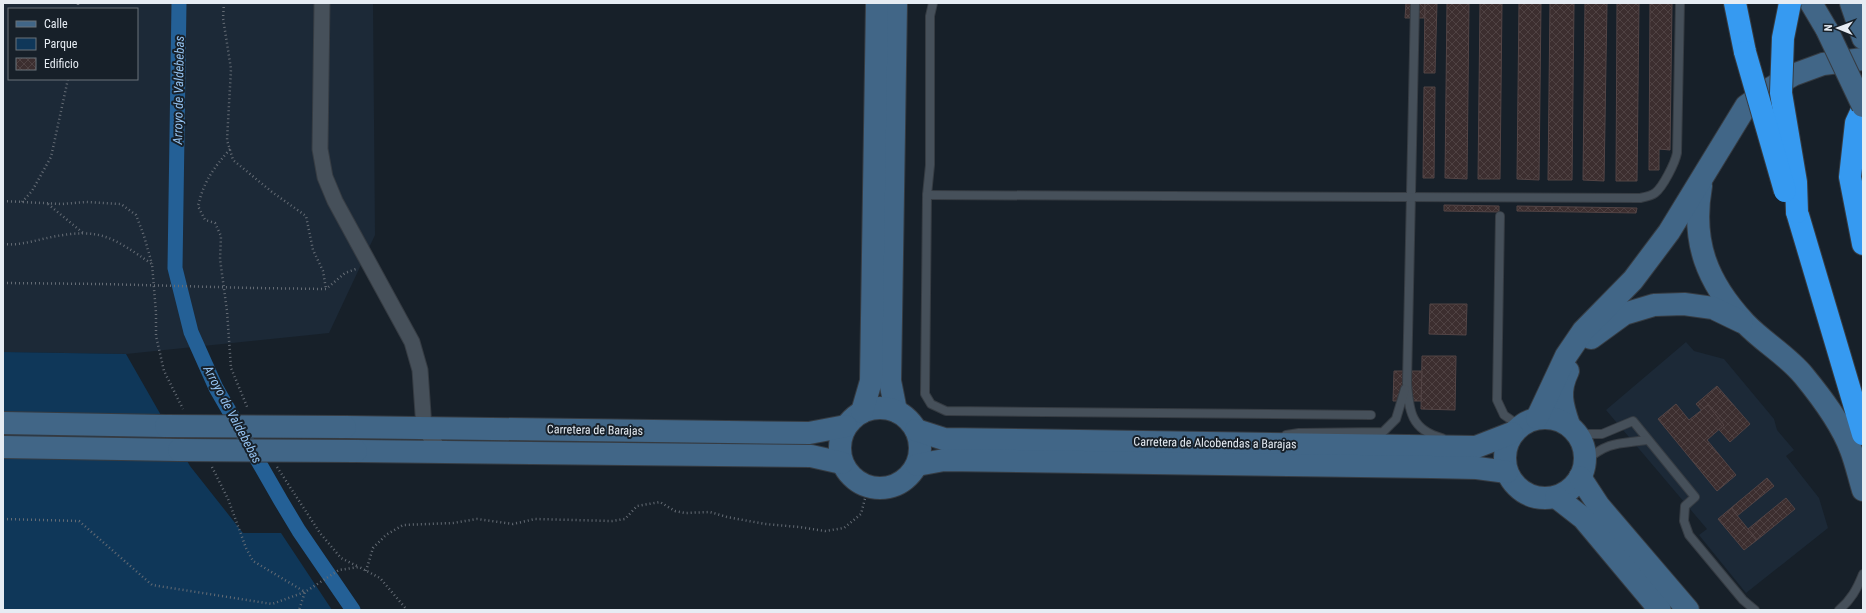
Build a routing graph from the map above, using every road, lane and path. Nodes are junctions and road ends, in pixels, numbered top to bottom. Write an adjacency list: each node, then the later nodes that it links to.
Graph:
1 (224, 3): 14 (path)
2 (322, 3): 26 (street)
3 (877, 3): 33 (street)
4 (896, 3): 32 (street)
5 (933, 3): 16 (lane)
6 (1415, 3): 17 (lane)
7 (1680, 3): 17 (lane)
8 (1790, 3): 21 (highway, bridge)
9 (1811, 3): 13 (street, bridge)
10 (1734, 6): 21 (highway, bridge)
11 (1863, 59): 15 (street)
12 (68, 80): 19 (path)
13 (1863, 107): 25 (highway)
14 (230, 149): 29 (path); 35 (path)
15 (1702, 177): 30 (street); 39 (street)
16 (928, 195): 17 (lane); 36 (lane)
17 (1412, 196): 31 (lane)
18 (3, 201): 19 (path)
19 (22, 202): 20 (path)
20 (47, 203): 23 (path); 27 (path)
21 (1797, 212): 43 (highway)
22 (1500, 216): 39 (lane)
23 (83, 233): 24 (path); 27 (path)
24 (3, 244)
25 (1863, 244)
26 (369, 263): 29 (path); 40 (street)
27 (152, 264): 34 (path)
28 (3, 283): 29 (path, bridge)
29 (326, 289)
30 (1746, 323): 42 (street); 56 (street)
31 (1407, 383): 45 (lane); 47 (lane)
32 (896, 411): 33 (street); 41 (street)
33 (862, 412): 38 (street)
34 (186, 414)
35 (250, 414)
36 (1371, 415)
37 (3, 423): 40 (street, Carretera de Barajas, bridge)
38 (846, 426): 40 (street, Carretera de Barajas); 51 (street)
39 (1523, 426): 42 (street); 47 (street, Carretera de Alcobendas a Barajas); 54 (street)
40 (424, 428): 48 (street)
41 (916, 430): 45 (street, Carretera de Alcobendas a Barajas); 52 (street)
42 (1574, 430): 44 (lane); 53 (street)
43 (1863, 434)
44 (1647, 440): 53 (lane); 67 (lane)
45 (1238, 443): 47 (street, Carretera de Alcobendas a Barajas)
46 (3, 447): 48 (street, Carretera de Barajas, bridge)
47 (1476, 447)
48 (441, 452): 51 (street, Carretera de Barajas)
49 (273, 461): 59 (path)
50 (210, 463): 62 (path)
51 (842, 463): 55 (street)
52 (917, 465): 54 (street, Carretera de Alcobendas a Barajas); 55 (street)
53 (1583, 469): 57 (street); 66 (street)
54 (1507, 472): 57 (street)
55 (868, 487): 60 (path)
56 (1863, 490)
57 (1556, 497): 65 (street)
58 (3, 519): 62 (path)
59 (359, 567): 60 (path); 62 (path)
60 (366, 571): 64 (path)
61 (1863, 574): 68 (lane)
62 (305, 592): 63 (path)
63 (300, 610)
64 (407, 610)
65 (1660, 610)
66 (1688, 610)
67 (1755, 610)
68 (1839, 610)

